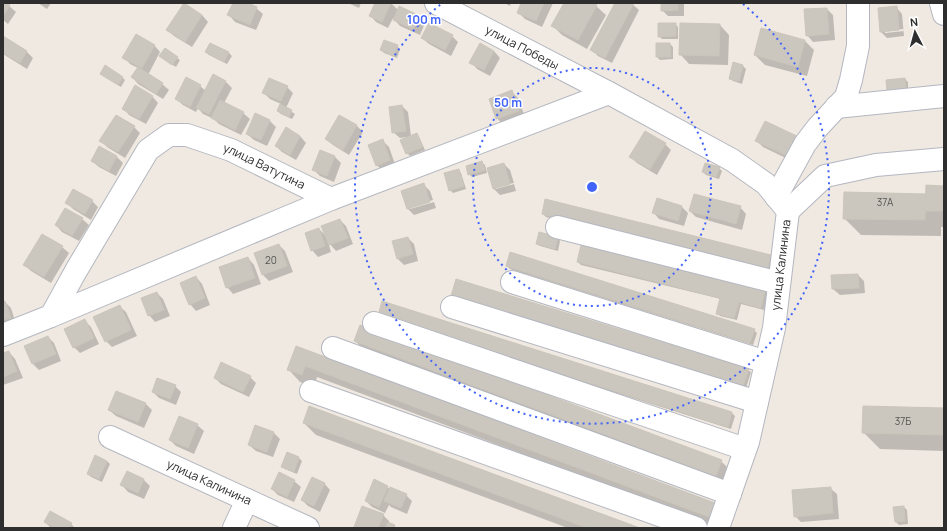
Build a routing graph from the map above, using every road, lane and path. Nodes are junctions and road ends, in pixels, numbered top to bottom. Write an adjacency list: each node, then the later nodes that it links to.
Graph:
1 (436, 3): 5 (street, улица Победы)
2 (858, 3): 7 (street)
3 (941, 3): 4 (street)
4 (944, 14)
5 (609, 93): 9 (street); 10 (street)
6 (944, 96): 7 (street)
7 (836, 107): 10 (street)
8 (944, 159): 10 (street)
9 (331, 198): 15 (street); 15 (street, улица Ватутина)
10 (782, 204): 13 (street, улица Калинина)
11 (557, 227): 13 (street)
12 (512, 282): 19 (street)
13 (779, 283): 19 (street, улица Калинина)
14 (452, 307): 21 (street)
15 (51, 316): 17 (street)
16 (374, 322): 23 (street)
17 (3, 335)
18 (333, 348): 24 (street)
19 (766, 362): 21 (street, улица Калинина)
20 (311, 391): 28 (street)
21 (757, 402): 23 (street, улица Калинина)
22 (110, 437): 25 (street, улица Калинина)
23 (745, 449): 24 (street, улица Калинина)
24 (730, 494): 29 (street, улица Калинина)
25 (247, 500): 26 (street); 27 (street, улица Калинина)
26 (234, 528)
27 (308, 528)
28 (696, 528)
29 (718, 528)

